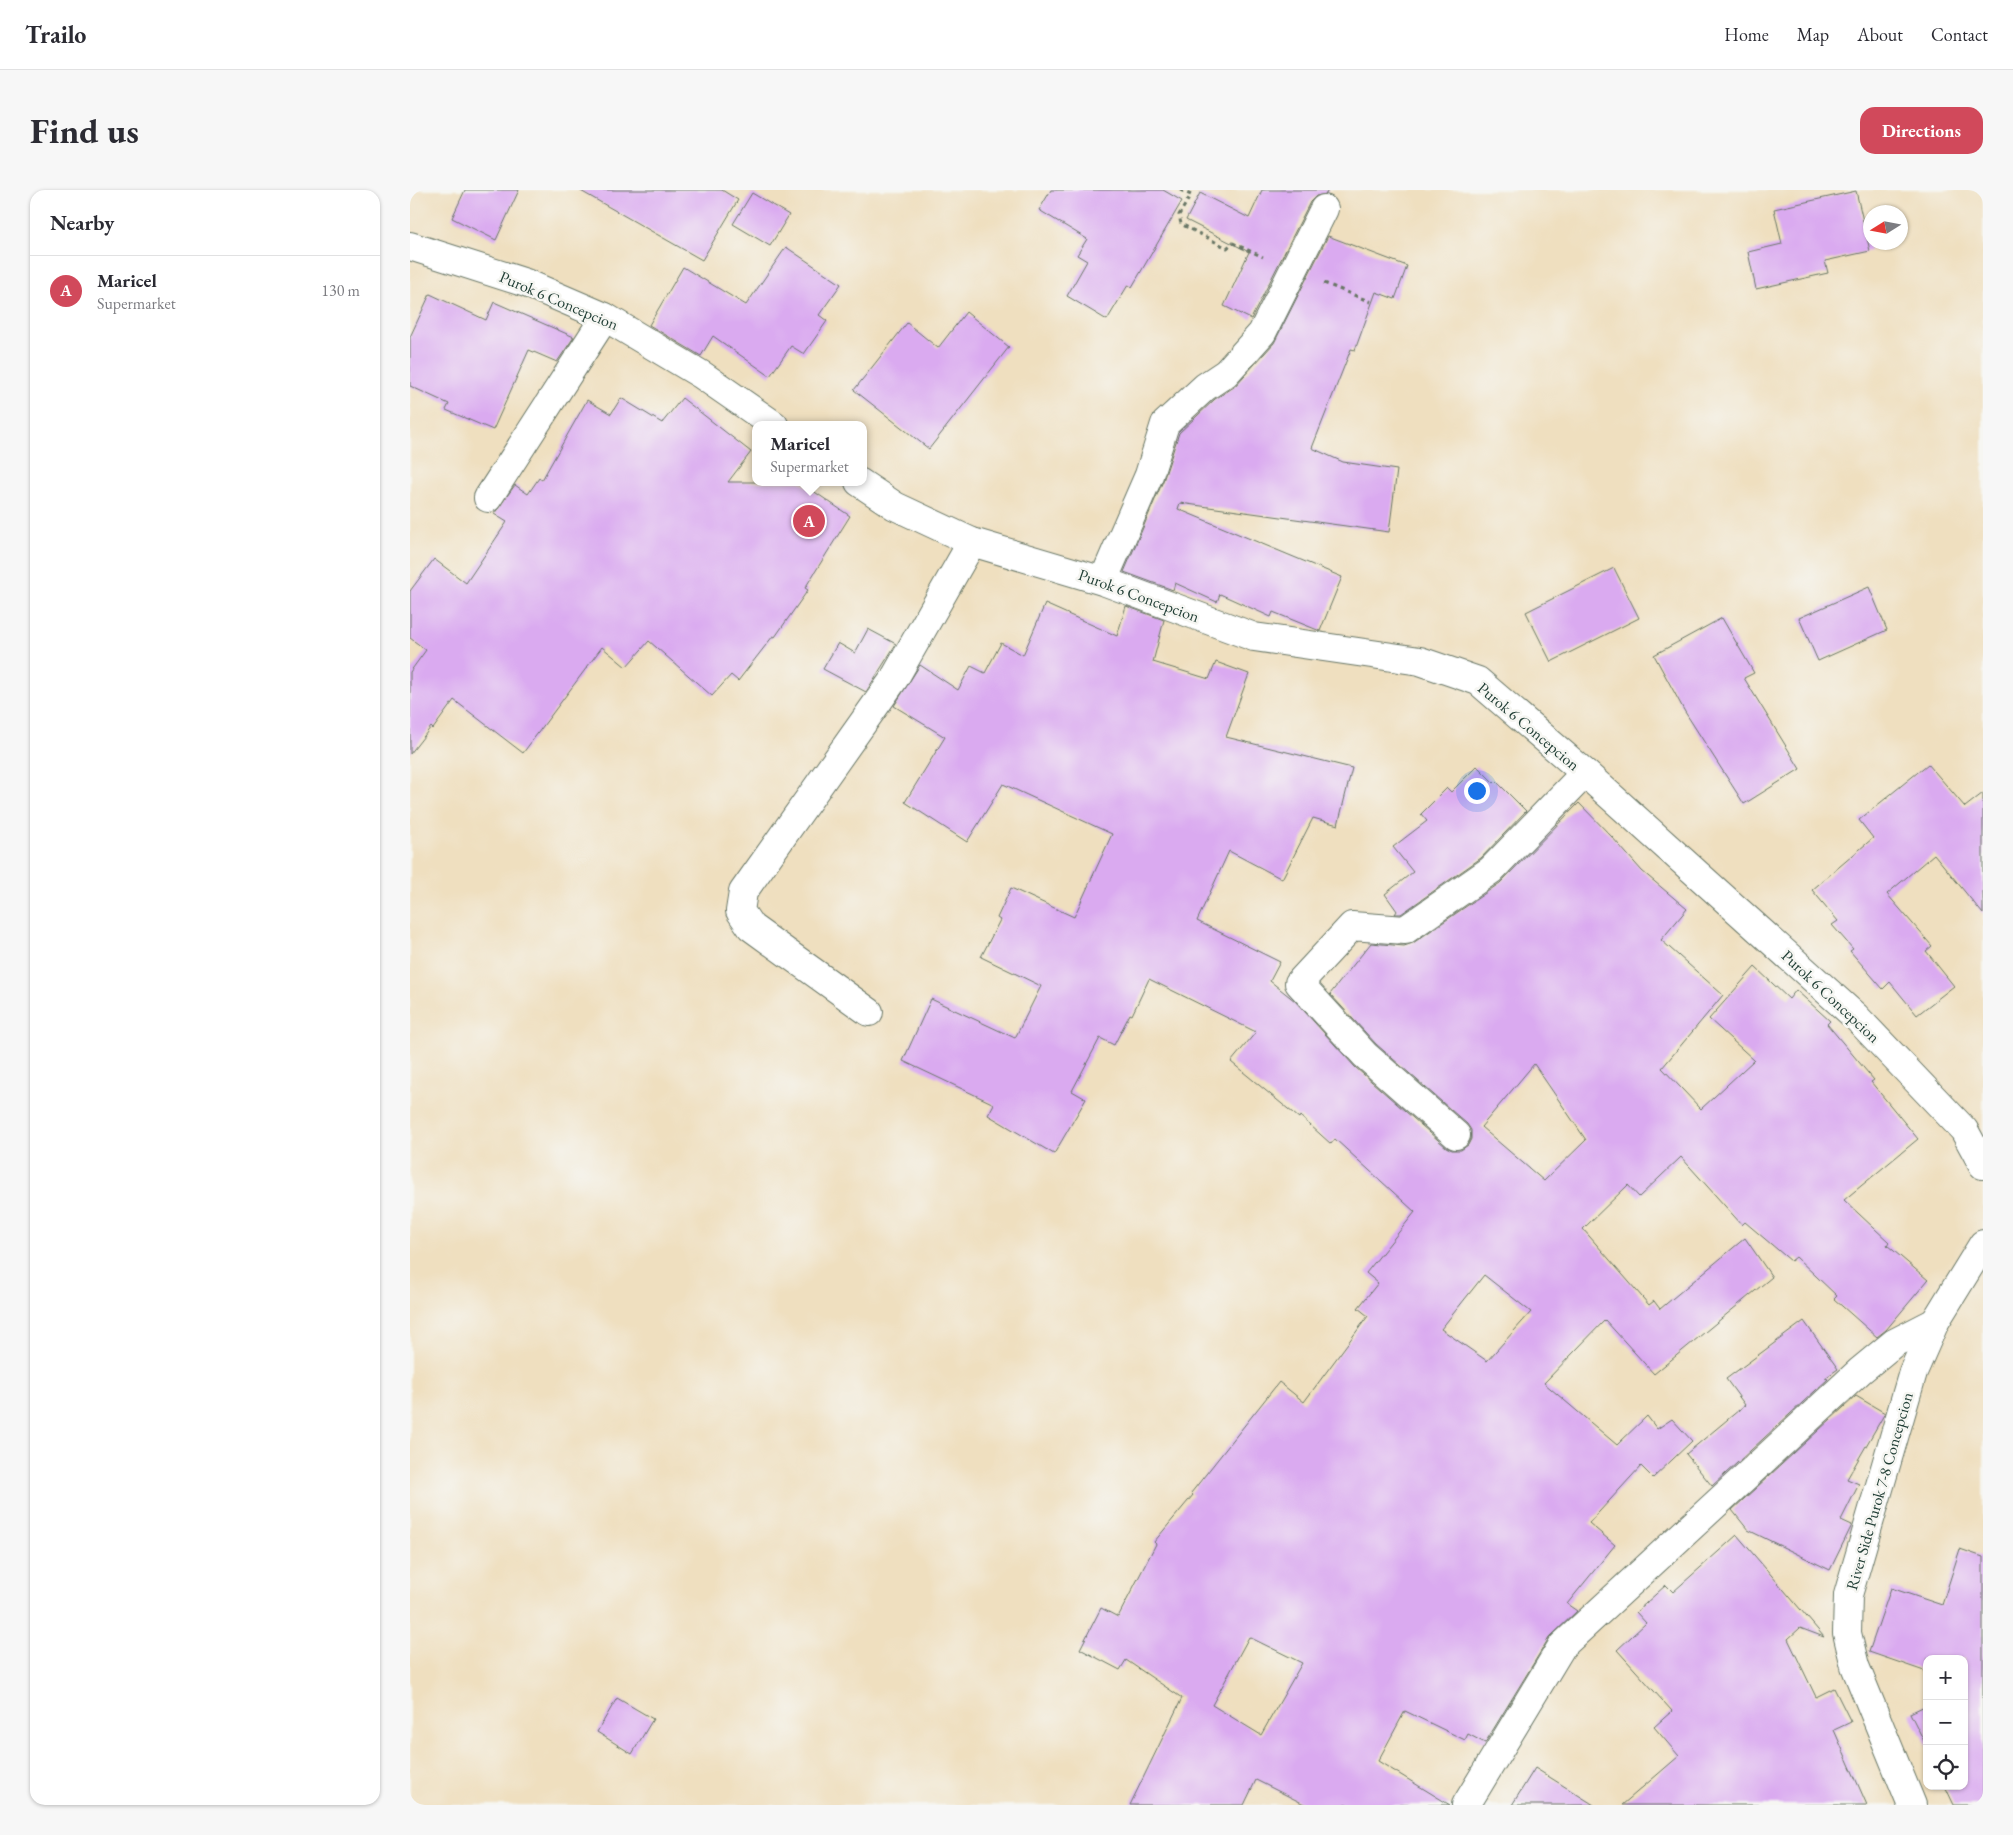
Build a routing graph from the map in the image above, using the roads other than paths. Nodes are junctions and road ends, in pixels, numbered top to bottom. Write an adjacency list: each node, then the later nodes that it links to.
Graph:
1 (1324, 209): 8 (street)
2 (410, 246): 3 (street, Purok 6 Concepcion)
3 (605, 317): 4 (street, Purok 6 Concepcion); 6 (street)
4 (768, 421)
5 (865, 486): 7 (street, Purok 6 Concepcion)
6 (488, 498)
7 (972, 542): 8 (street, Purok 6 Concepcion); 10 (street)
8 (1103, 581): 9 (street, Purok 6 Concepcion)
9 (1585, 774): 11 (street); 12 (street, Purok 6 Concepcion)
10 (869, 1012)
11 (1456, 1136)
12 (1983, 1165)
13 (1983, 1244): 14 (street, River Side Purok 7-8 Concepcion)
14 (1935, 1322): 15 (street); 16 (street, River Side Purok 7-8 Concepcion)
15 (1466, 1805)
16 (1912, 1805)

